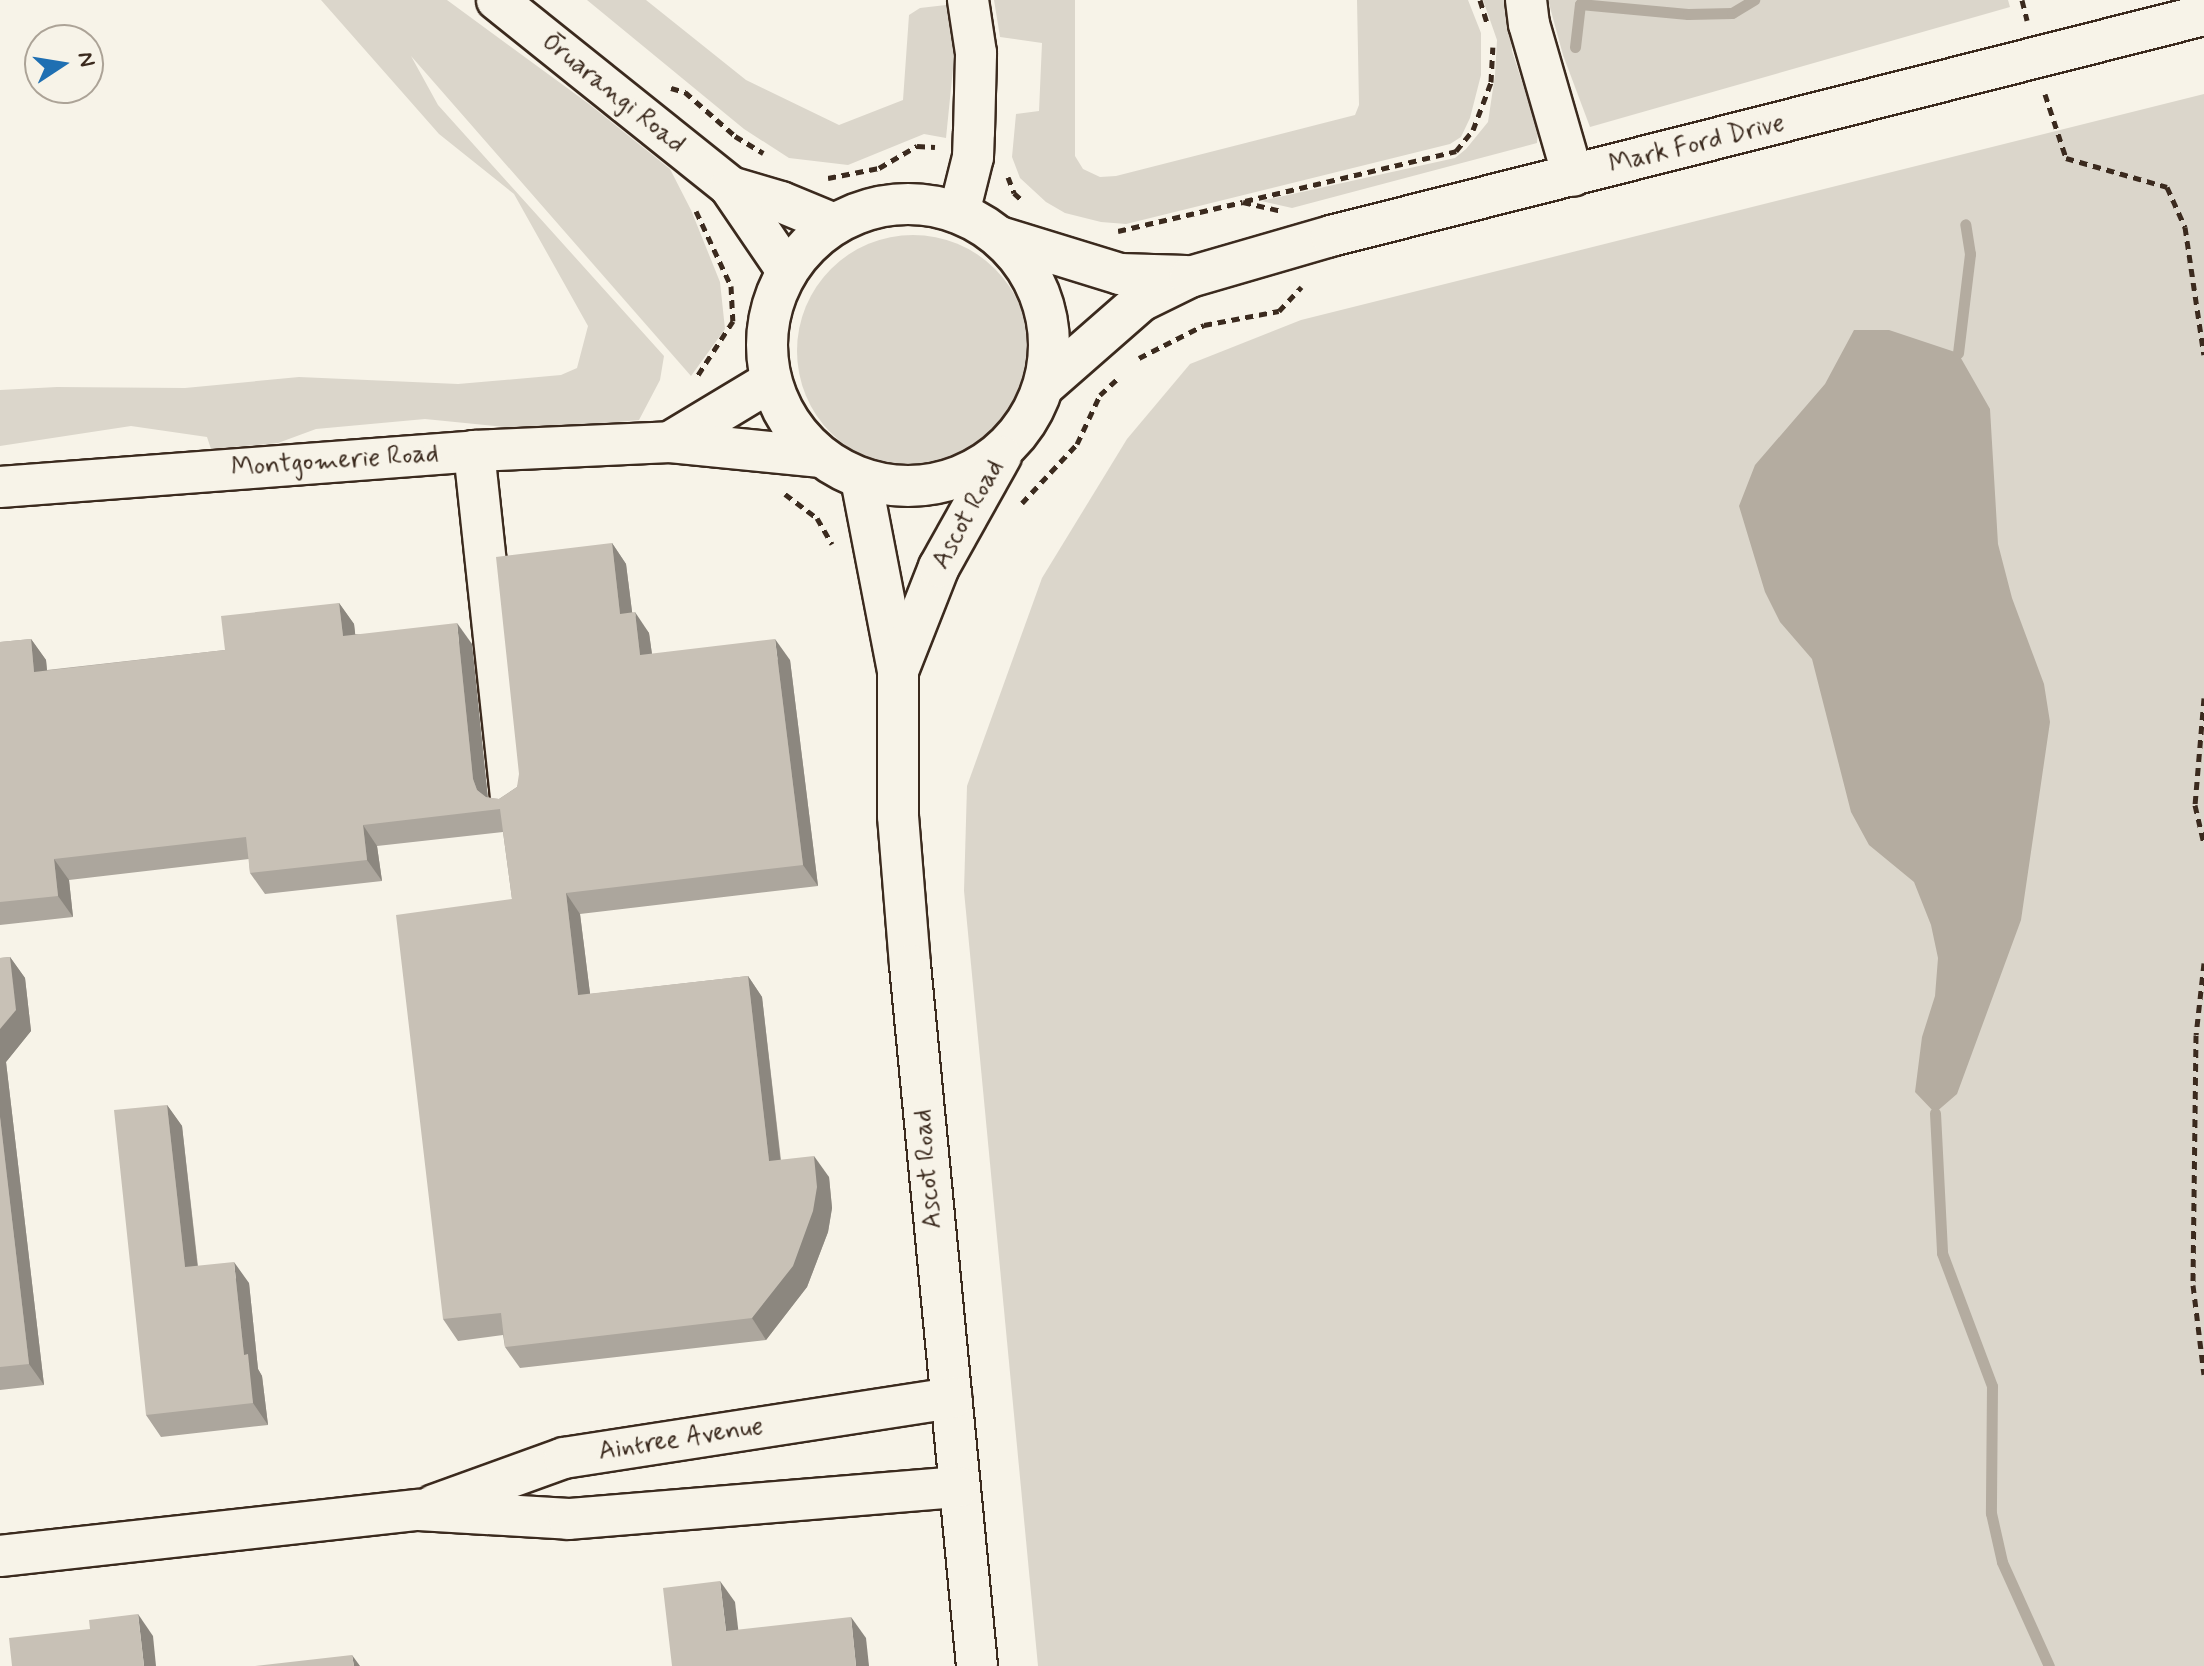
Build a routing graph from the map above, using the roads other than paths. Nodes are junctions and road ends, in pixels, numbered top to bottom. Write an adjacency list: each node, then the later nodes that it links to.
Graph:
1 (497, 0): 6 (street, Ōruarangi Road)
2 (968, 0): 7 (street)
3 (1526, 0): 5 (street)
4 (2204, 15): 5 (street, Mark Ford Drive)
5 (1573, 176): 11 (street, Mark Ford Drive)
6 (730, 187): 8 (street, Ōruarangi Road); 10 (street, Ōruarangi Road)
7 (959, 213): 8 (street); 9 (street)
8 (834, 224): 10 (street)
9 (1000, 236): 11 (street, Mark Ford Drive); 13 (street)
10 (787, 271): 12 (street)
11 (1190, 277): 13 (street, Mark Ford Drive)
12 (771, 381): 14 (street, Montgomerie Road); 17 (street)
13 (1044, 386): 15 (street)
14 (670, 442): 16 (street, Montgomerie Road); 17 (street, Montgomerie Road)
15 (1005, 449): 18 (street); 20 (street, Ascot Road)
16 (474, 451): 19 (street, Montgomerie Road); 21 (street)
17 (821, 457): 18 (street)
18 (861, 479): 20 (street, Ascot Road)
19 (0, 487)
20 (898, 671): 22 (street, Ascot Road)
21 (511, 798)
22 (951, 1398): 23 (street, Ascot Road); 24 (street, Aintree Avenue)
23 (958, 1487): 24 (street, Aintree Avenue); 26 (street, Ascot Road)
24 (419, 1510): 25 (street, Aintree Avenue)
25 (0, 1556)
26 (977, 1666)

